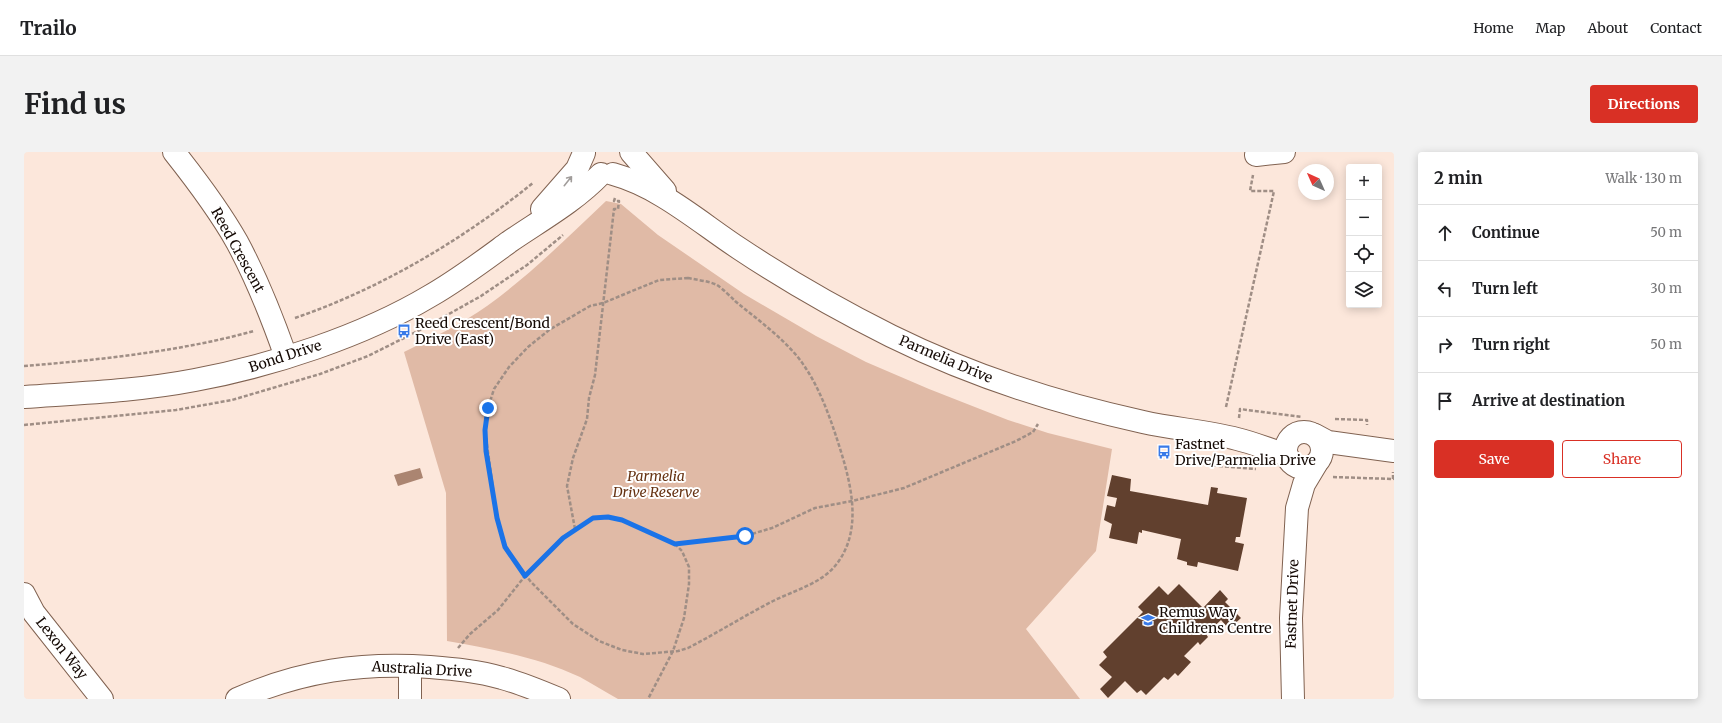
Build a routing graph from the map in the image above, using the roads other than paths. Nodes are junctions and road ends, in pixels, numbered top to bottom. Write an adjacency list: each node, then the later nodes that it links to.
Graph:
1 (174, 152): 9 (street, Reed Crescent)
2 (584, 152): 6 (street); 8 (street, Bond Drive, one-way to 2)
3 (630, 152): 6 (street, Bond Drive); 7 (street, Parmelia Drive)
4 (1284, 152): 5 (street)
5 (1256, 155)
6 (607, 174): 7 (street, Parmelia Drive); 8 (street, Bond Drive)
7 (684, 210): 12 (street, Parmelia Drive)
8 (519, 235): 9 (street, Bond Drive)
9 (286, 357): 10 (street, Bond Drive)
10 (24, 397)
11 (1306, 434): 12 (street, Parmelia Drive); 13 (street, Parmelia Drive); 14 (street); 15 (street)
12 (1238, 439): 14 (street, Parmelia Drive)
13 (1391, 451): 15 (street, Parmelia Drive)
14 (1287, 457): 15 (street); 16 (street, Fastnet Drive)
15 (1317, 462): 16 (street, Fastnet Drive)
16 (1297, 508): 23 (street, Fastnet Drive)
17 (24, 594): 19 (street, Lexon Way)
18 (410, 666): 20 (street, Australia Drive); 21 (street); 22 (street, Australia Drive)
19 (102, 699)
20 (237, 699)
21 (410, 699)
22 (559, 699)
23 (1293, 699)

